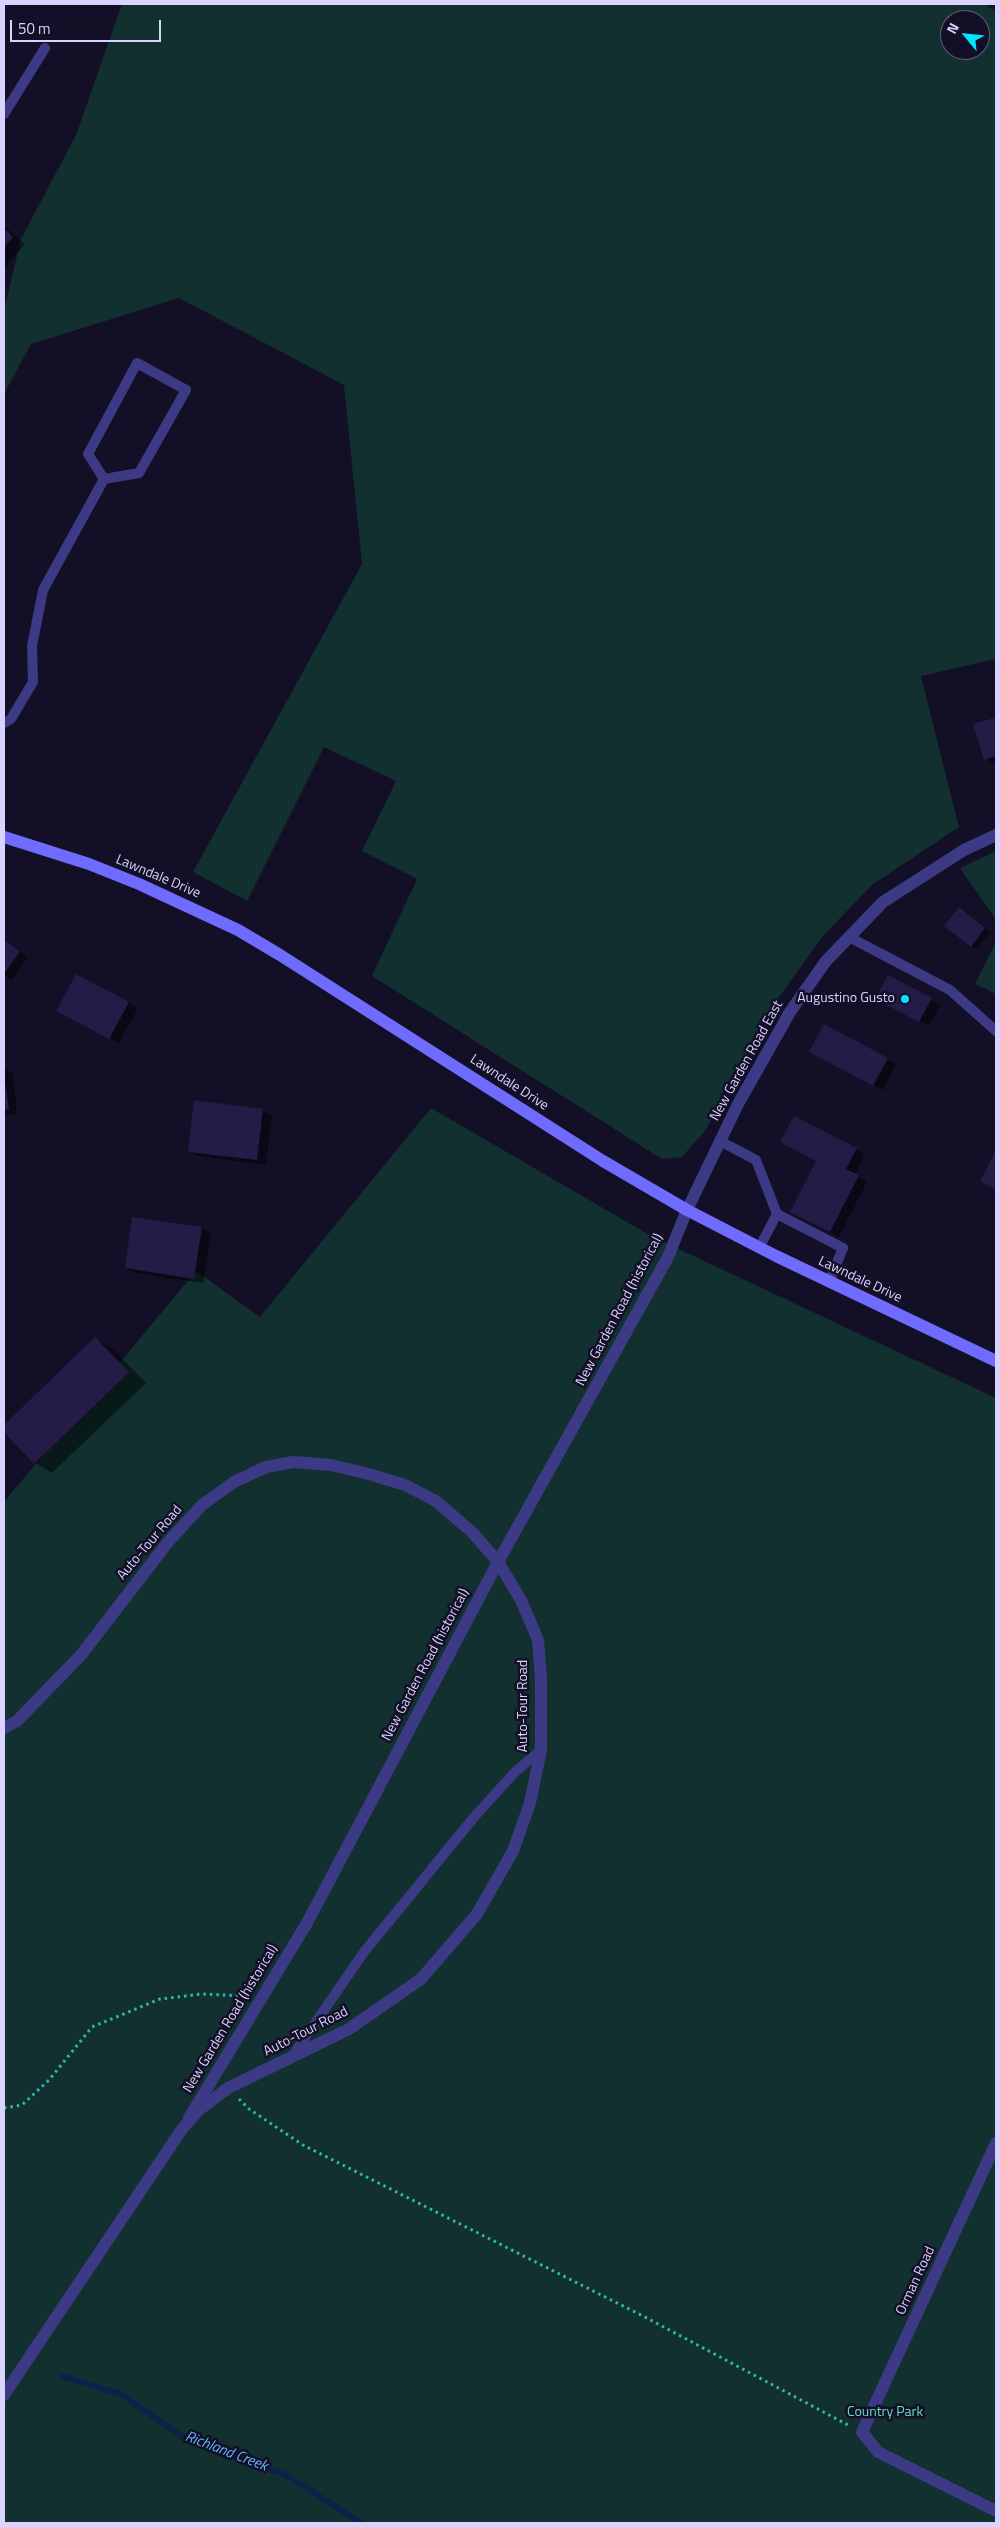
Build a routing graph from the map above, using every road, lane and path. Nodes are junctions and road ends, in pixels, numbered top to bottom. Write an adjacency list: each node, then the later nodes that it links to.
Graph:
1 (45, 48): 2 (lane)
2 (4, 114)
3 (104, 479): 3 (lane); 4 (lane)
4 (4, 723)
5 (996, 835): 7 (street, New Garden Road East)
6 (4, 836): 10 (main road, Lawndale Drive)
7 (849, 937): 8 (lane); 9 (street, New Garden Road East)
8 (996, 1031)
9 (720, 1141): 10 (street, New Garden Road East); 11 (lane)
10 (686, 1210): 12 (main road, Lawndale Drive); 15 (street, New Garden Road (historical))
11 (777, 1214): 12 (lane); 13 (lane)
12 (759, 1248): 13 (main road, Lawndale Drive)
13 (829, 1282): 14 (main road, Lawndale Drive)
14 (996, 1361)
15 (498, 1562): 16 (street, Auto-Tour Road); 17 (street, Auto-Tour Road); 18 (street, New Garden Road (historical))
16 (4, 1728)
17 (541, 1750): 19 (lane); 19 (street, Auto-Tour Road)
18 (263, 1997): 21 (path); 22 (street, New Garden Road (historical))
19 (290, 2059): 20 (street, Auto-Tour Road)
20 (228, 2088): 22 (street, Auto-Tour Road); 25 (path)
21 (4, 2108)
22 (182, 2129): 24 (street, Auto-Tour Road)
23 (996, 2143): 25 (street, Orman Road)
24 (4, 2395)
25 (862, 2432): 26 (street)
26 (996, 2510)

